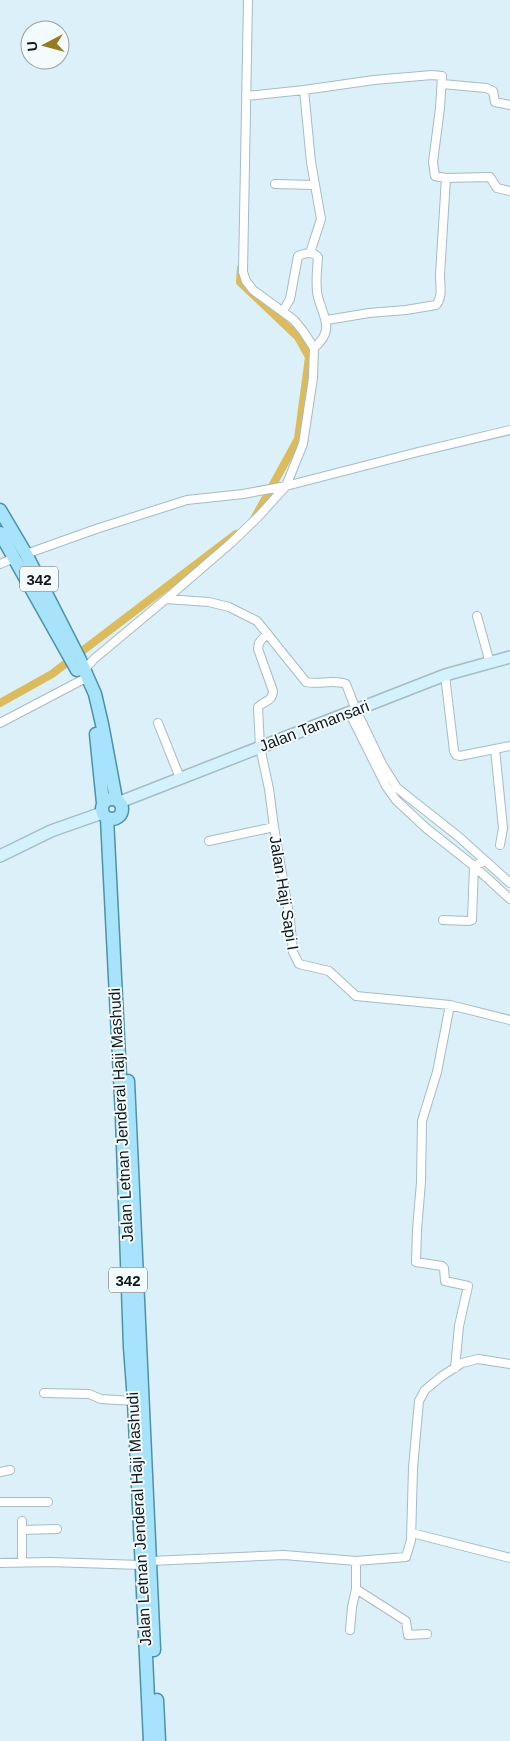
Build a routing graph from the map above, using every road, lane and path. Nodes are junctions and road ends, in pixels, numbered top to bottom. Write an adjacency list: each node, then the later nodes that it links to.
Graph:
1 (248, 0): 4 (street)
2 (442, 84): 3 (street); 5 (street); 6 (street)
3 (304, 90): 4 (street); 8 (street)
4 (246, 96): 11 (street)
5 (510, 105)
6 (446, 178): 9 (street); 12 (street)
7 (275, 184): 8 (street)
8 (314, 185): 10 (street)
9 (510, 191)
10 (310, 253): 11 (street); 12 (street)
11 (283, 311): 13 (street)
12 (327, 320): 13 (street)
13 (314, 348): 15 (street)
14 (510, 430): 15 (street)
15 (283, 487): 18 (street); 20 (street)
16 (0, 510): 18 (main road, Jalan Letnan Jenderal Haji Mashudi / 342)
17 (0, 533): 18 (main road, Jalan Letnan Jenderal Haji Mashudi / 342)
18 (20, 556): 19 (street); 25 (main road, Jalan Letnan Jenderal Haji Mashudi / 342)
19 (0, 564)
20 (166, 599): 22 (street); 25 (street)
21 (476, 616): 24 (street)
22 (267, 633): 27 (street); 31 (street, Jalan Haji Sapi I)
23 (510, 657): 24 (main road, Jalan Tamansari)
24 (490, 663): 26 (main road, Jalan Tamansari)
25 (82, 672): 29 (street); 34 (main road, Jalan Letnan Jenderal Haji Mashudi / 342); 35 (main road, Jalan Letnan Jenderal Haji Mashudi / 342)
26 (445, 675): 27 (main road, Jalan Tamansari); 32 (street)
27 (352, 711): 31 (main road, Jalan Tamansari); 40 (street); 41 (street)
28 (158, 723): 33 (street)
29 (0, 724)
30 (510, 746): 32 (street)
31 (260, 747): 33 (main road, Jalan Tamansari); 36 (street, Jalan Haji Sapi I)
32 (495, 748): 38 (street)
33 (180, 778): 34 (main road, Jalan Tamansari)
34 (118, 801): 35 (main road); 35 (main road)
35 (106, 813): 39 (main road); 47 (main road, Jalan Letnan Jenderal Haji Mashudi / 342)
36 (274, 827): 37 (street); 45 (street, Jalan Haji Sapi I)
37 (209, 841)
38 (500, 845)
39 (0, 856)
40 (486, 861): 41 (street); 42 (street)
41 (474, 866): 43 (street); 44 (street)
42 (510, 883)
43 (510, 899)
44 (443, 920)
45 (450, 1005): 46 (street, Jalan Haji Sapi I); 49 (street)
46 (510, 1020)
47 (131, 1222): 51 (main road, Jalan Letnan Jenderal Haji Mashudi / 342); 54 (main road, Jalan Letnan Jenderal Haji Mashudi / 342)
48 (510, 1364): 49 (street)
49 (455, 1368): 60 (street)
50 (44, 1393): 51 (street)
51 (134, 1400): 54 (main road, Jalan Letnan Jenderal Haji Mashudi / 342)
52 (10, 1470): 53 (street)
53 (0, 1472)
54 (142, 1484): 65 (main road, Jalan Letnan Jenderal Haji Mashudi / 342)
55 (0, 1502): 56 (street)
56 (48, 1502)
57 (22, 1521): 59 (street)
58 (57, 1529): 59 (street)
59 (22, 1530): 63 (street)
60 (412, 1532): 61 (street); 62 (street)
61 (510, 1558)
62 (356, 1561): 65 (street); 66 (street)
63 (22, 1562): 64 (street); 65 (street)
64 (0, 1563)
65 (146, 1563): 69 (main road, Jalan Letnan Jenderal Haji Mashudi / 342)
66 (356, 1589): 67 (street); 68 (street)
67 (350, 1630)
68 (428, 1634)
69 (150, 1645): 70 (main road, Jalan Letnan Jenderal Haji Mashudi / 342); 71 (main road, Jalan Letnan Jenderal Haji Mashudi / 342)
70 (150, 1741)
71 (159, 1741)

